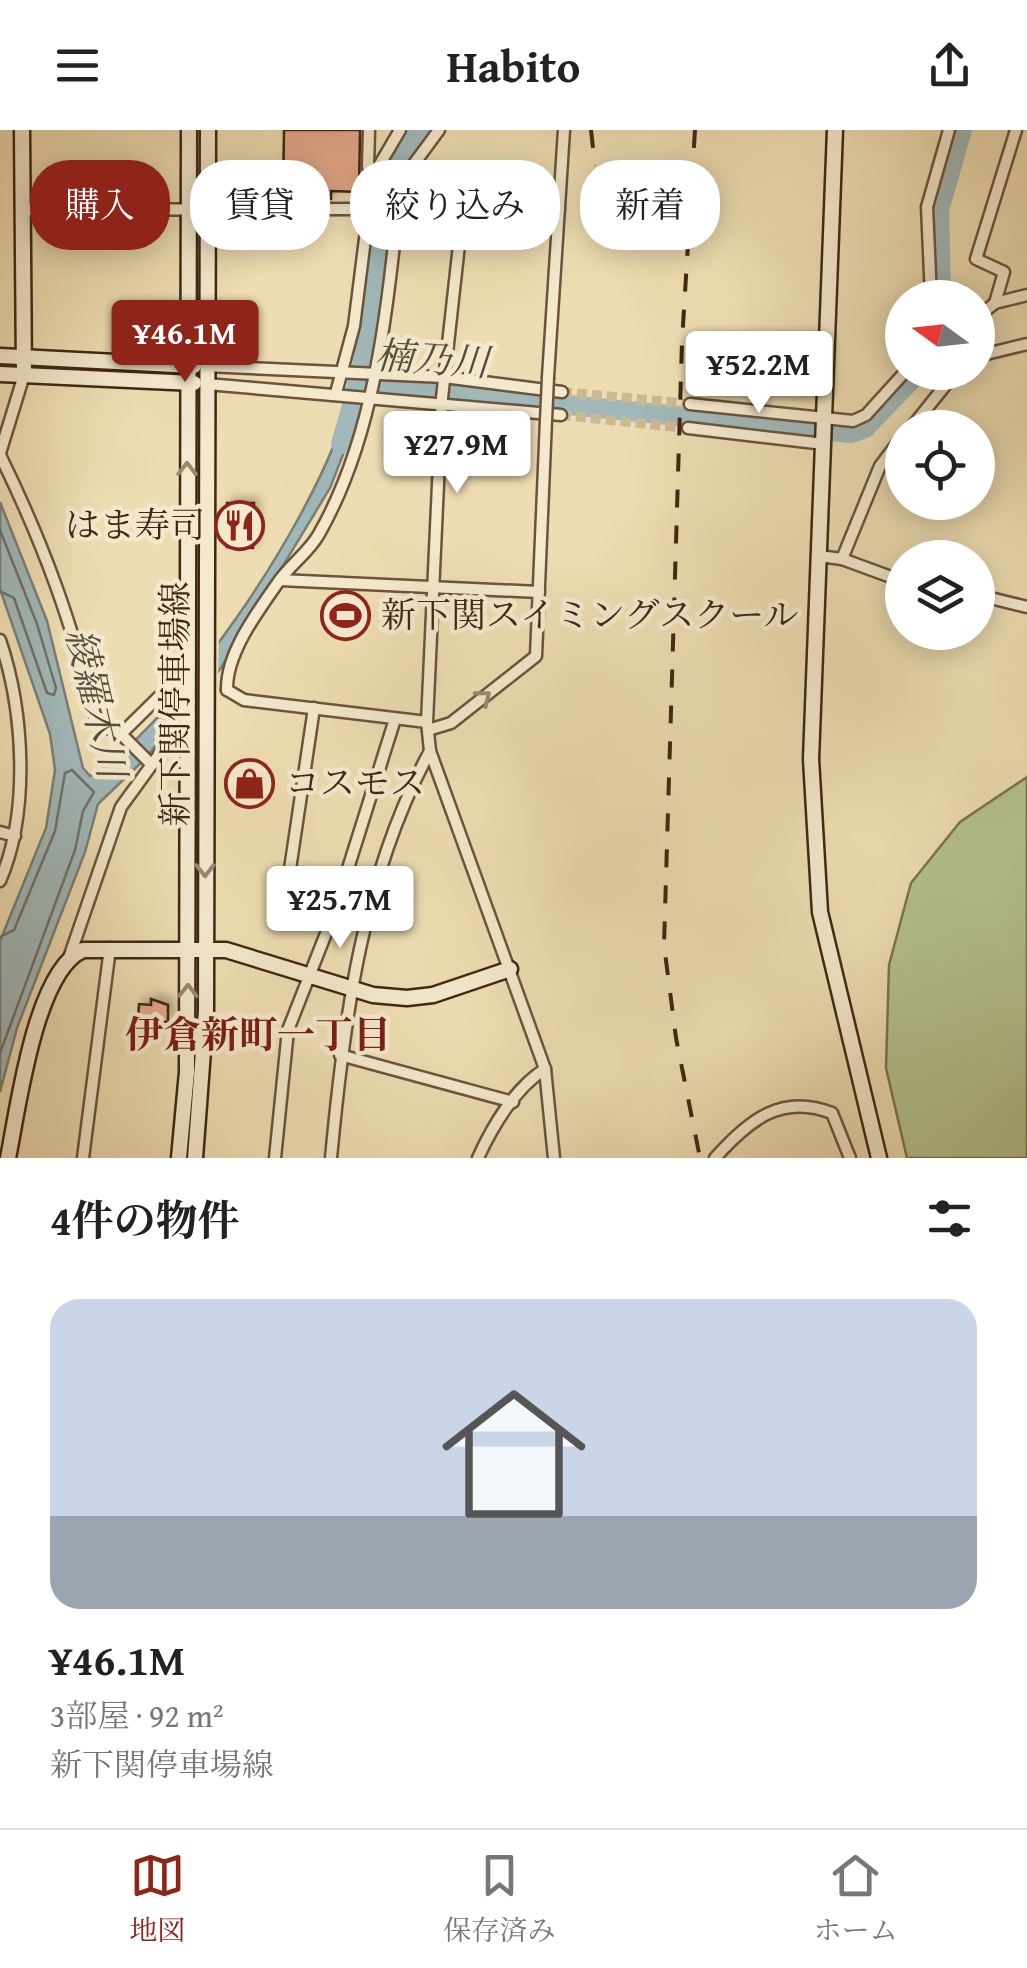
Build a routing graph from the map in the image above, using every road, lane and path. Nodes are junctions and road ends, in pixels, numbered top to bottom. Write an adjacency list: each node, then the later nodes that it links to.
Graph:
1 (22, 130): 17 (street)
2 (189, 130): 16 (street, 新下関停車場線)
3 (208, 130): 11 (street, 新下関停車場線)
4 (368, 130): 12 (street)
5 (400, 130): 13 (street)
6 (439, 130): 14 (street)
7 (564, 130): 15 (street)
8 (835, 130): 48 (street)
9 (949, 130): 23 (street)
10 (1016, 130): 25 (street)
11 (208, 160)
12 (368, 160)
13 (382, 160)
14 (417, 160)
15 (560, 194)
16 (189, 208): 17 (street); 30 (street, 新下関停車場線)
17 (23, 210): 29 (street)
18 (207, 250): 31 (street, 新下関停車場線)
19 (363, 250): 32 (street)
20 (392, 250): 35 (street)
21 (458, 250): 36 (street)
22 (556, 250): 58 (street, bridge)
23 (929, 280)
24 (1027, 295): 25 (street)
25 (995, 303)
26 (1027, 344): 27 (street)
27 (995, 352)
28 (0, 356): 29 (street)
29 (25, 358): 30 (street); 34 (street)
30 (187, 366): 31 (street); 37 (street, 新下関停車場線)
31 (206, 366): 32 (street); 38 (street, 新下関停車場線)
32 (343, 372): 35 (street); 42 (street)
33 (0, 374): 34 (street)
34 (24, 375): 37 (street); 51 (street)
35 (372, 375): 36 (street); 43 (street)
36 (444, 381): 41 (street); 44 (street)
37 (186, 383): 38 (street); 62 (street, 新下関停車場線, one-way to 37)
38 (206, 384): 42 (street); 64 (street, 新下関停車場線)
39 (888, 390): 48 (street)
40 (941, 390): 46 (street)
41 (562, 392)
42 (338, 394): 43 (street)
43 (368, 394): 44 (street); 56 (street)
44 (442, 400): 47 (street); 57 (street)
45 (690, 404): 48 (street)
46 (925, 410)
47 (561, 414)
48 (825, 420): 50 (street)
49 (688, 428): 50 (street)
50 (824, 444): 53 (street)
51 (0, 454): 68 (street)
52 (885, 459): 54 (street)
53 (818, 556): 54 (street); 96 (street)
54 (842, 559): 55 (street)
55 (885, 575)
56 (280, 580): 57 (street); 63 (street)
57 (432, 588): 58 (street); 67 (street)
58 (539, 592): 67 (street, one-way to 58)
59 (995, 599): 60 (street)
60 (1027, 608)
61 (0, 640): 73 (street)
62 (187, 670): 68 (street); 69 (street, 新下関停車場線)
63 (227, 690): 64 (street); 65 (street)
64 (204, 706): 78 (street, 新下関停車場線, one-way to 78)
65 (314, 708): 66 (street); 75 (street)
66 (395, 719): 67 (street); 75 (street)
67 (428, 726): 70 (street)
68 (123, 737): 71 (street)
69 (186, 739): 71 (street); 77 (street, 新下関停車場線)
70 (430, 752): 80 (street); 82 (street)
71 (149, 763): 79 (street)
72 (0, 832): 73 (street)
73 (16, 836): 74 (street)
74 (0, 882)
75 (334, 913): 81 (street)
76 (110, 948): 77 (street); 79 (street); 87 (street)
77 (188, 949): 78 (street); 88 (street, 新下関停車場線, one-way to 77)
78 (206, 949): 81 (street); 89 (street, 新下関停車場線)
79 (70, 955): 86 (street)
80 (510, 969): 82 (street); 84 (street)
81 (309, 973): 82 (street); 90 (street)
82 (351, 989): 83 (street)
83 (340, 1054): 85 (street); 91 (street)
84 (545, 1070): 85 (street); 93 (street)
85 (513, 1102): 92 (street)
86 (8, 1158)
87 (84, 1158)
88 (179, 1158)
89 (196, 1158)
90 (275, 1158)
91 (331, 1158)
92 (478, 1158)
93 (554, 1158)
94 (716, 1158): 95 (street)
95 (850, 1158)
96 (879, 1158)

